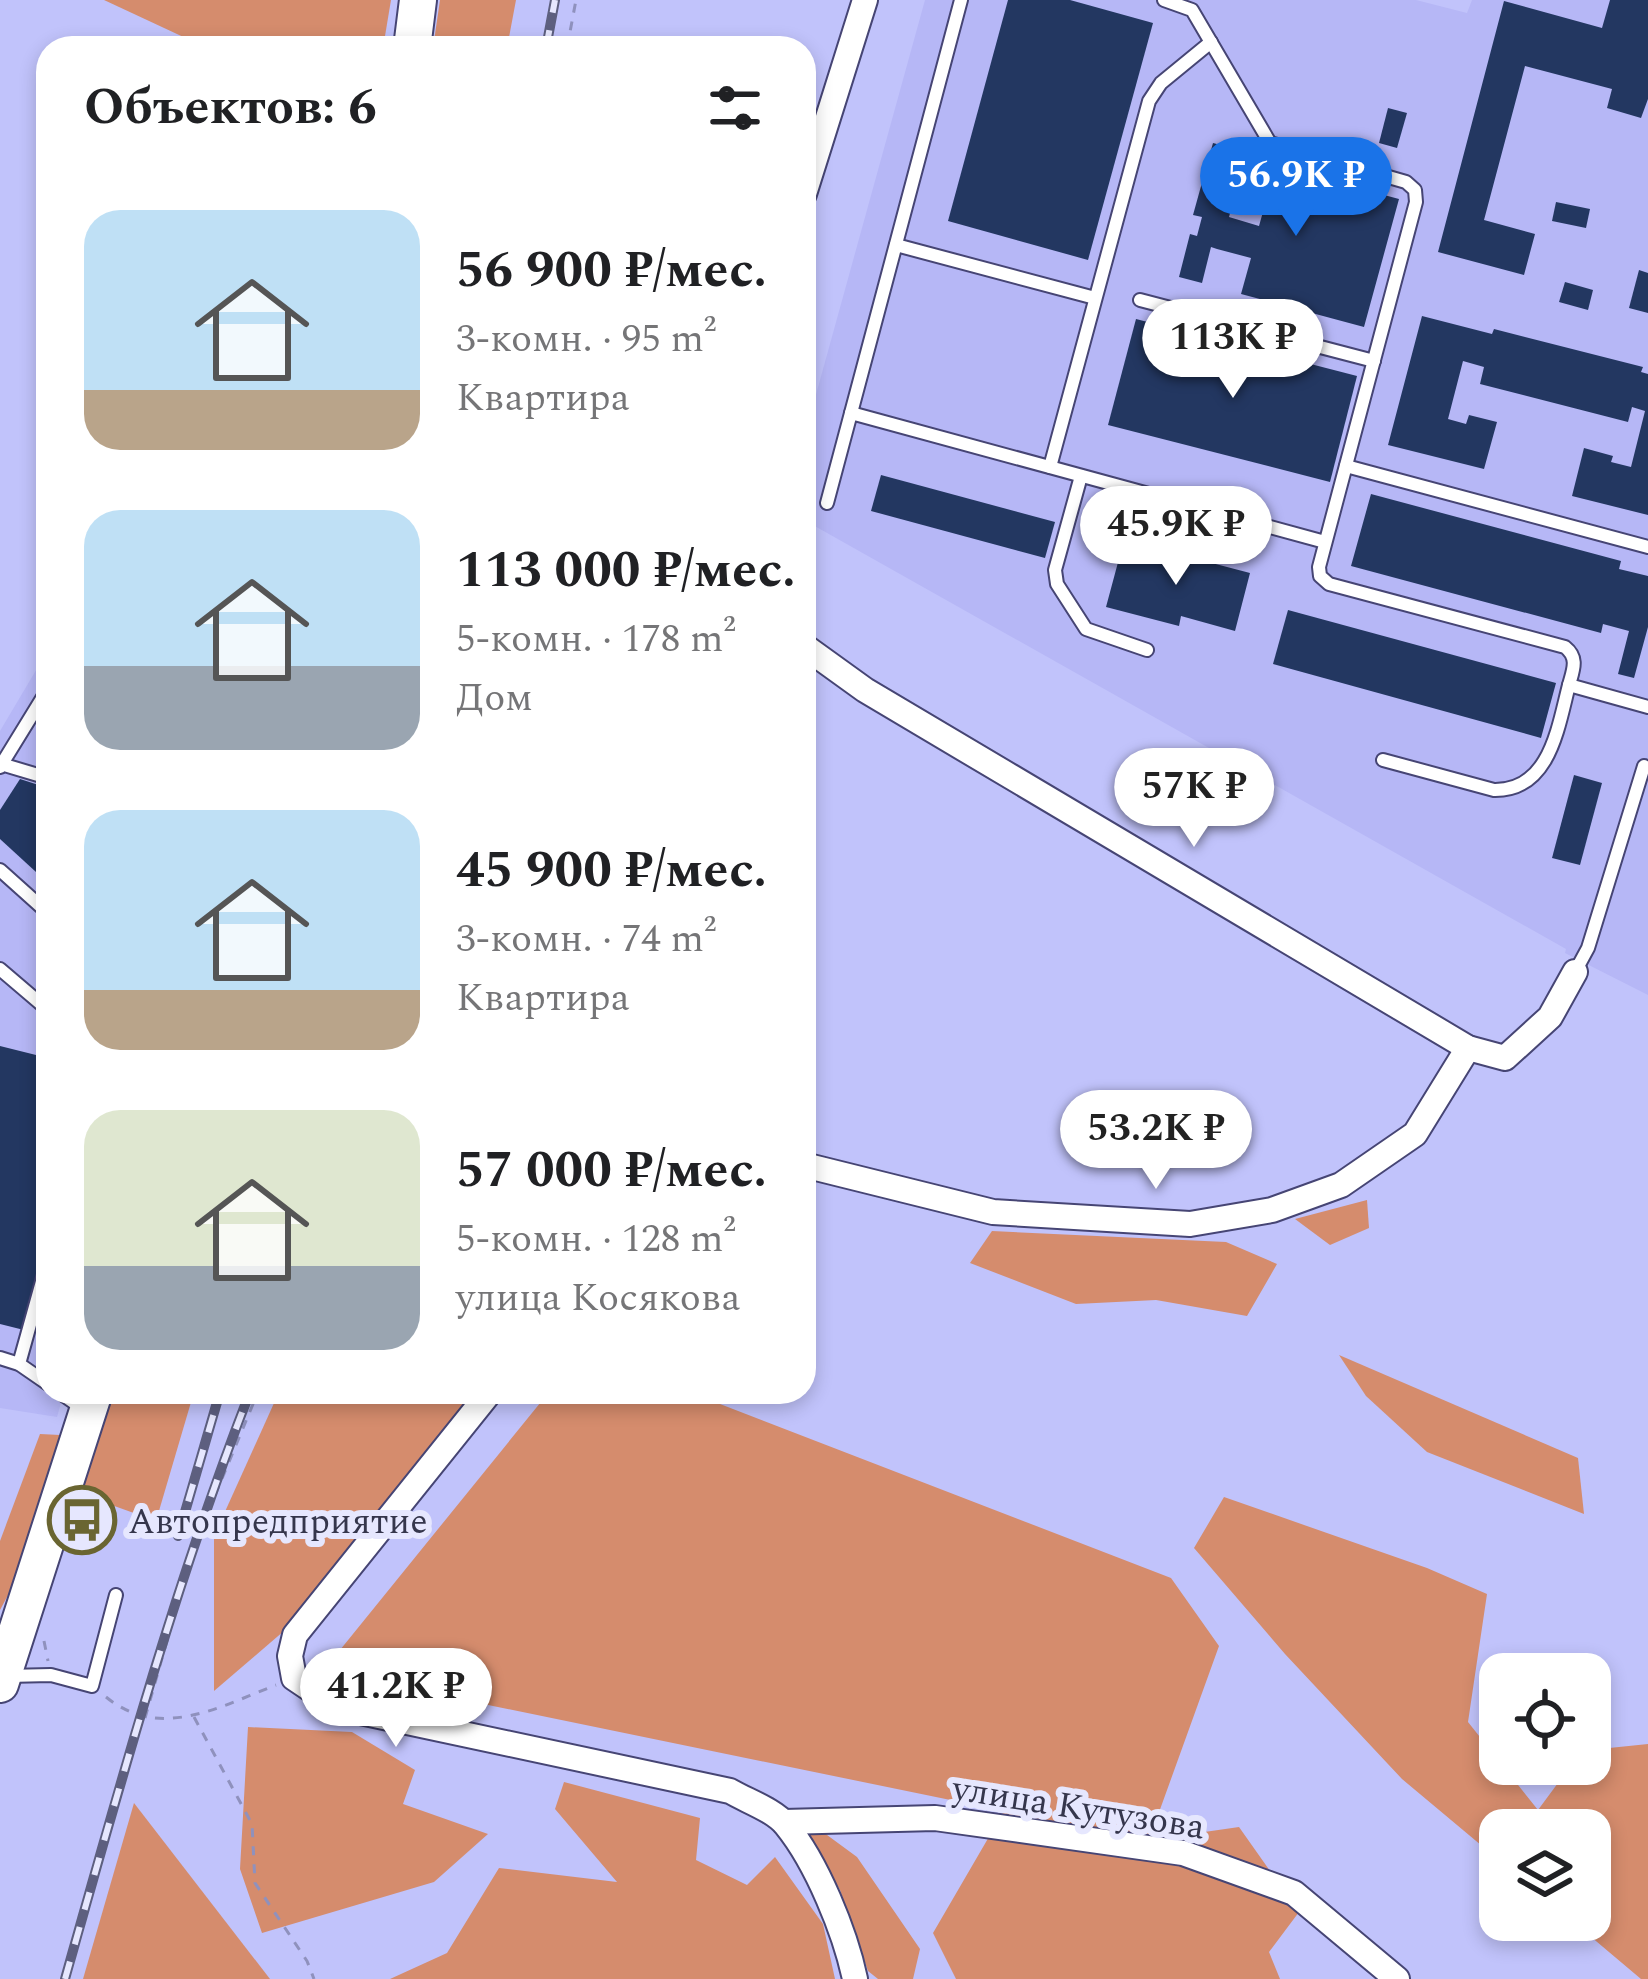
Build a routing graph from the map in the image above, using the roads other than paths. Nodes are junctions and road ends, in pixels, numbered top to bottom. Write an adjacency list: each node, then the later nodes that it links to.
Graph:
1 (418, 0): 5 (main road)
2 (865, 0): 7 (street)
3 (962, 0): 8 (lane)
4 (1164, 0): 6 (lane)
5 (414, 36)
6 (1211, 42): 9 (lane); 11 (lane)
7 (816, 156)
8 (896, 245): 9 (lane); 12 (lane)
9 (1096, 298): 14 (lane)
10 (1140, 300): 11 (lane)
11 (1374, 361): 13 (lane)
12 (851, 413): 14 (lane); 16 (lane)
13 (1346, 466): 17 (lane); 18 (lane)
14 (1050, 467): 15 (lane)
15 (1081, 476): 17 (lane); 19 (lane)
16 (827, 503)
17 (1325, 542): 21 (lane)
18 (1648, 547)
19 (1147, 650)
20 (816, 655): 35 (street)
21 (1569, 686): 22 (lane); 24 (lane)
22 (1648, 706)
23 (36, 709): 26 (lane)
24 (1383, 760)
25 (1647, 762): 31 (lane)
26 (1, 766): 27 (lane)
27 (36, 775)
28 (0, 870): 29 (lane)
29 (36, 902)
30 (0, 969): 32 (lane)
31 (1575, 972): 35 (street)
32 (20, 986): 33 (lane); 34 (lane)
33 (0, 991)
34 (36, 1000)
35 (1468, 1048): 36 (street)
36 (816, 1168)
37 (36, 1305): 39 (lane)
38 (0, 1358): 39 (lane)
39 (20, 1364): 40 (lane)
40 (36, 1375)
41 (79, 1404): 44 (main road)
42 (480, 1404): 45 (street)
43 (116, 1595): 44 (lane)
44 (1, 1679)
45 (784, 1822): 46 (street); 47 (street, улица Кутузова)
46 (855, 1979)
47 (1397, 1979)

